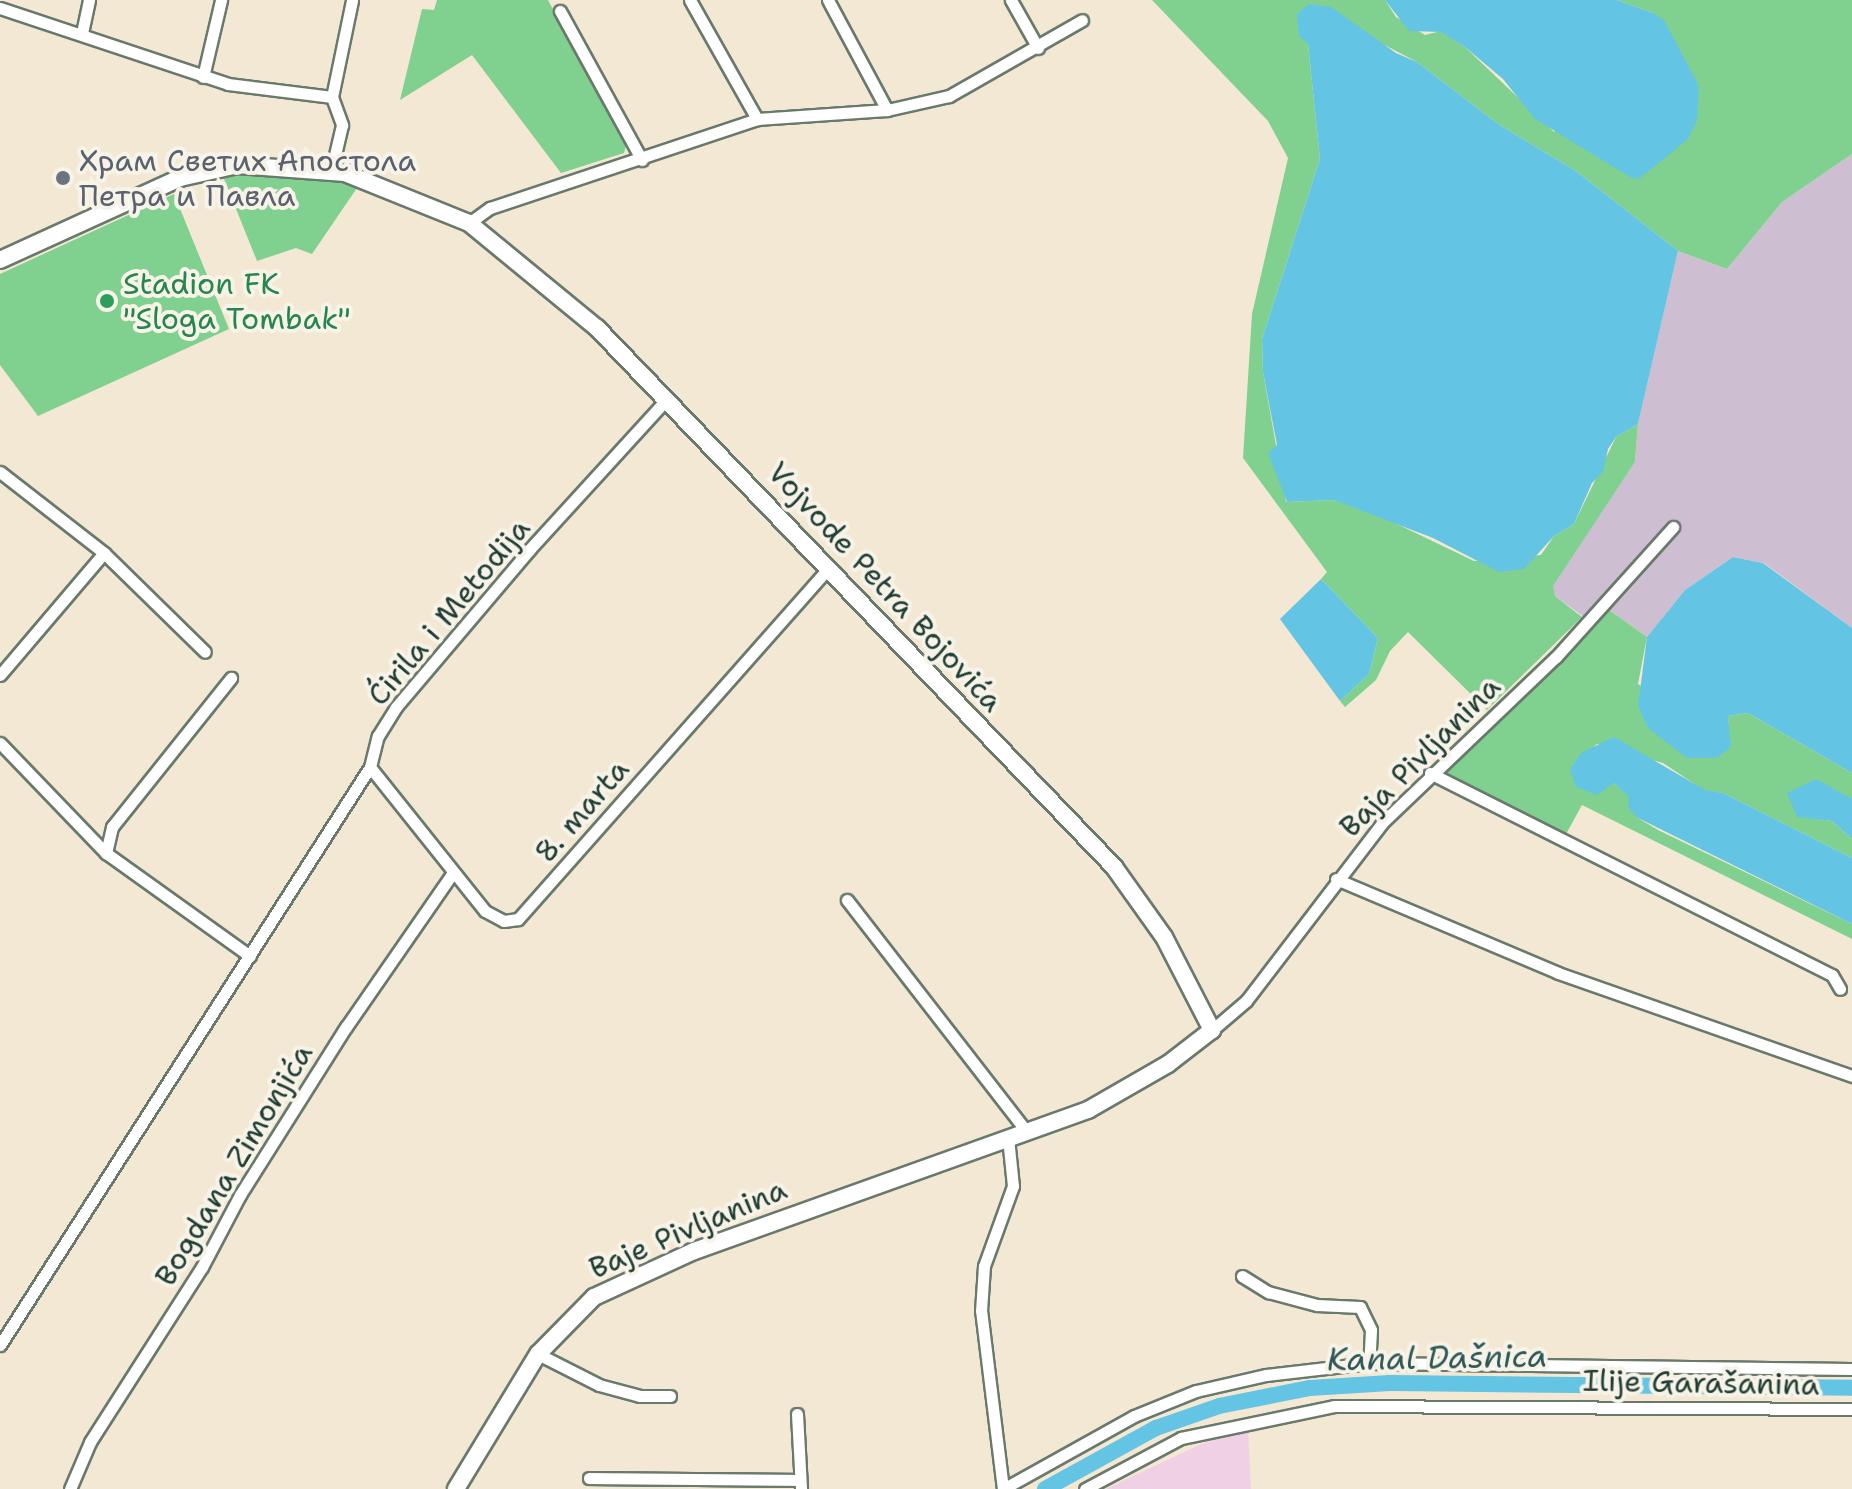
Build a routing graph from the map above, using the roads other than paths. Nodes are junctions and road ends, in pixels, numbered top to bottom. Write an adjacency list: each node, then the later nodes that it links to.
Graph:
1 (89, 0): 10 (street)
2 (221, 0): 12 (street)
3 (352, 0): 13 (street)
4 (690, 0): 15 (street)
5 (828, 0): 14 (street)
6 (1011, 0): 11 (street)
7 (0, 8): 10 (street)
8 (560, 11): 16 (street)
9 (1082, 20): 11 (street)
10 (82, 33): 12 (street)
11 (1038, 48): 14 (street)
12 (203, 77): 13 (street)
13 (332, 97): 17 (street)
14 (887, 110): 15 (street)
15 (757, 119): 16 (street)
16 (642, 160): 18 (street)
17 (331, 172): 18 (street, Vojvode Petra Bojovića); 19 (street, Vojvode Petra Bojovića)
18 (469, 223): 20 (street, Vojvode Petra Bojovića)
19 (0, 260)
20 (665, 401): 24 (street, Vojvode Petra Bojovića); 29 (street, Ćirila i Metodija)
21 (0, 472): 23 (street)
22 (1673, 527): 30 (street, Baja Pivljanina)
23 (104, 553): 25 (street); 26 (street)
24 (829, 568): 32 (street, 8. marta); 37 (street, Vojvode Petra Bojovića)
25 (205, 652)
26 (0, 675)
27 (231, 678): 31 (street)
28 (0, 743): 31 (street)
29 (370, 767): 32 (street, 8. marta); 35 (street, Ćirila i Metodija)
30 (1430, 773): 33 (street, Baja Pivljanina); 36 (street)
31 (106, 853): 35 (street)
32 (452, 874): 51 (street, Bogdana Zimonjića)
33 (1336, 879): 37 (street, Baja Pivljanina); 38 (street)
34 (847, 900): 39 (street)
35 (250, 956): 42 (street, Ćirila i Metodija)
36 (1840, 989)
37 (1212, 1030): 39 (street, Baje Pivljanina)
38 (1852, 1076)
39 (1027, 1132): 40 (street, Baje Pivljanina)
40 (1008, 1138): 43 (street, Baje Pivljanina); 53 (street)
41 (1242, 1276): 44 (street)
42 (0, 1345)
43 (538, 1354): 46 (street); 52 (street, Baje Pivljanina)
44 (1369, 1363): 45 (street); 53 (street)
45 (1852, 1369)
46 (670, 1396)
47 (1852, 1409): 54 (street, Ilije Garašanina)
48 (797, 1414): 50 (street)
49 (589, 1478): 50 (street)
50 (800, 1484)
51 (70, 1489)
52 (456, 1489)
53 (1003, 1489)
54 (1085, 1489)

